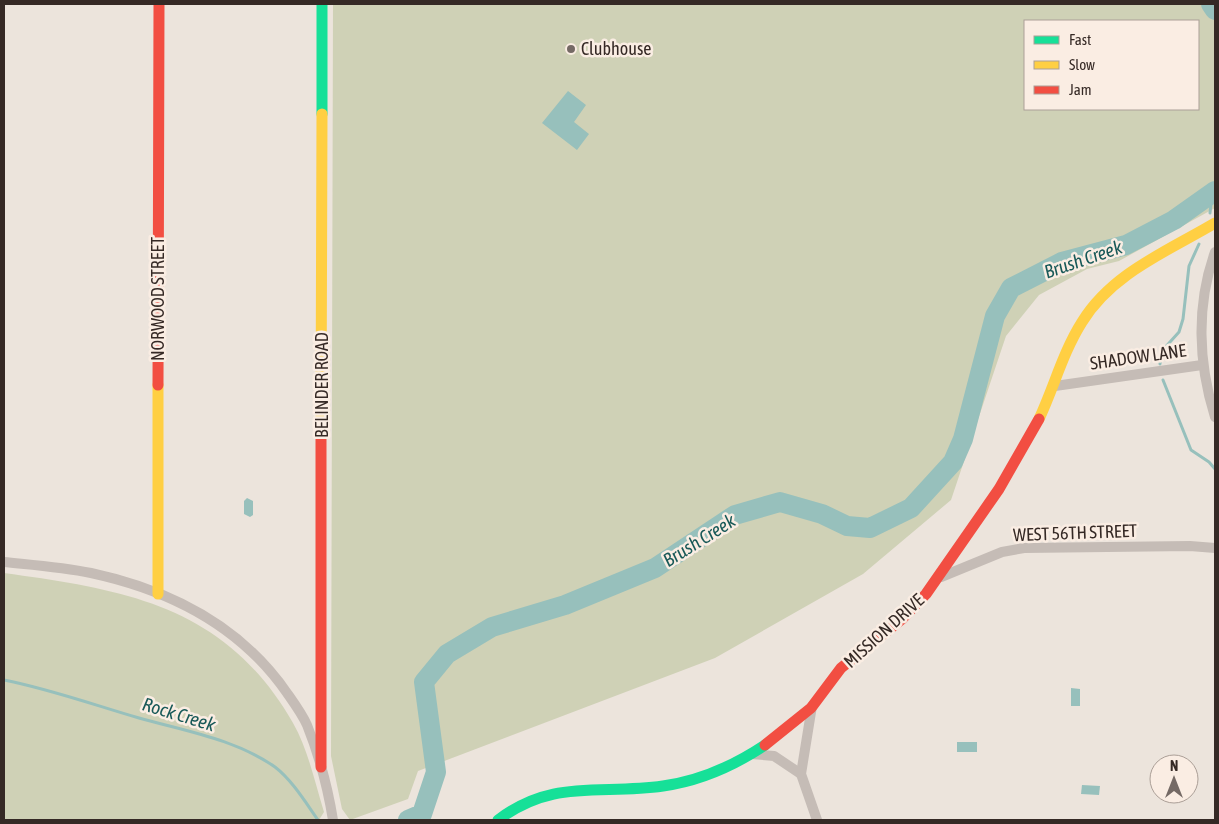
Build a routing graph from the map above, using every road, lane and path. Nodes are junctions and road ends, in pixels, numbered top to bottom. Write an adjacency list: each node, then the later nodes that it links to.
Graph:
1 (159, 4): 11 (street, NORWOOD STREET)
2 (322, 4): 14 (street, BELINDER ROAD)
3 (1215, 223): 6 (street, MISSION DRIVE)
4 (1215, 252): 5 (street)
5 (1202, 365): 6 (street, SHADOW LANE); 7 (street, SHADOW LANE)
6 (1055, 386): 10 (street, MISSION DRIVE)
7 (1215, 417)
8 (1215, 548): 10 (street, WEST 56TH STREET)
9 (4, 562): 11 (street)
10 (941, 577): 12 (street, MISSION DRIVE)
11 (158, 594): 14 (street)
12 (812, 706): 13 (street, MISSION DRIVE); 15 (street)
13 (752, 754): 15 (street); 17 (street, MISSION DRIVE)
14 (321, 766): 16 (street)
15 (801, 774): 18 (street)
16 (332, 816)
17 (498, 820)
18 (817, 820)

